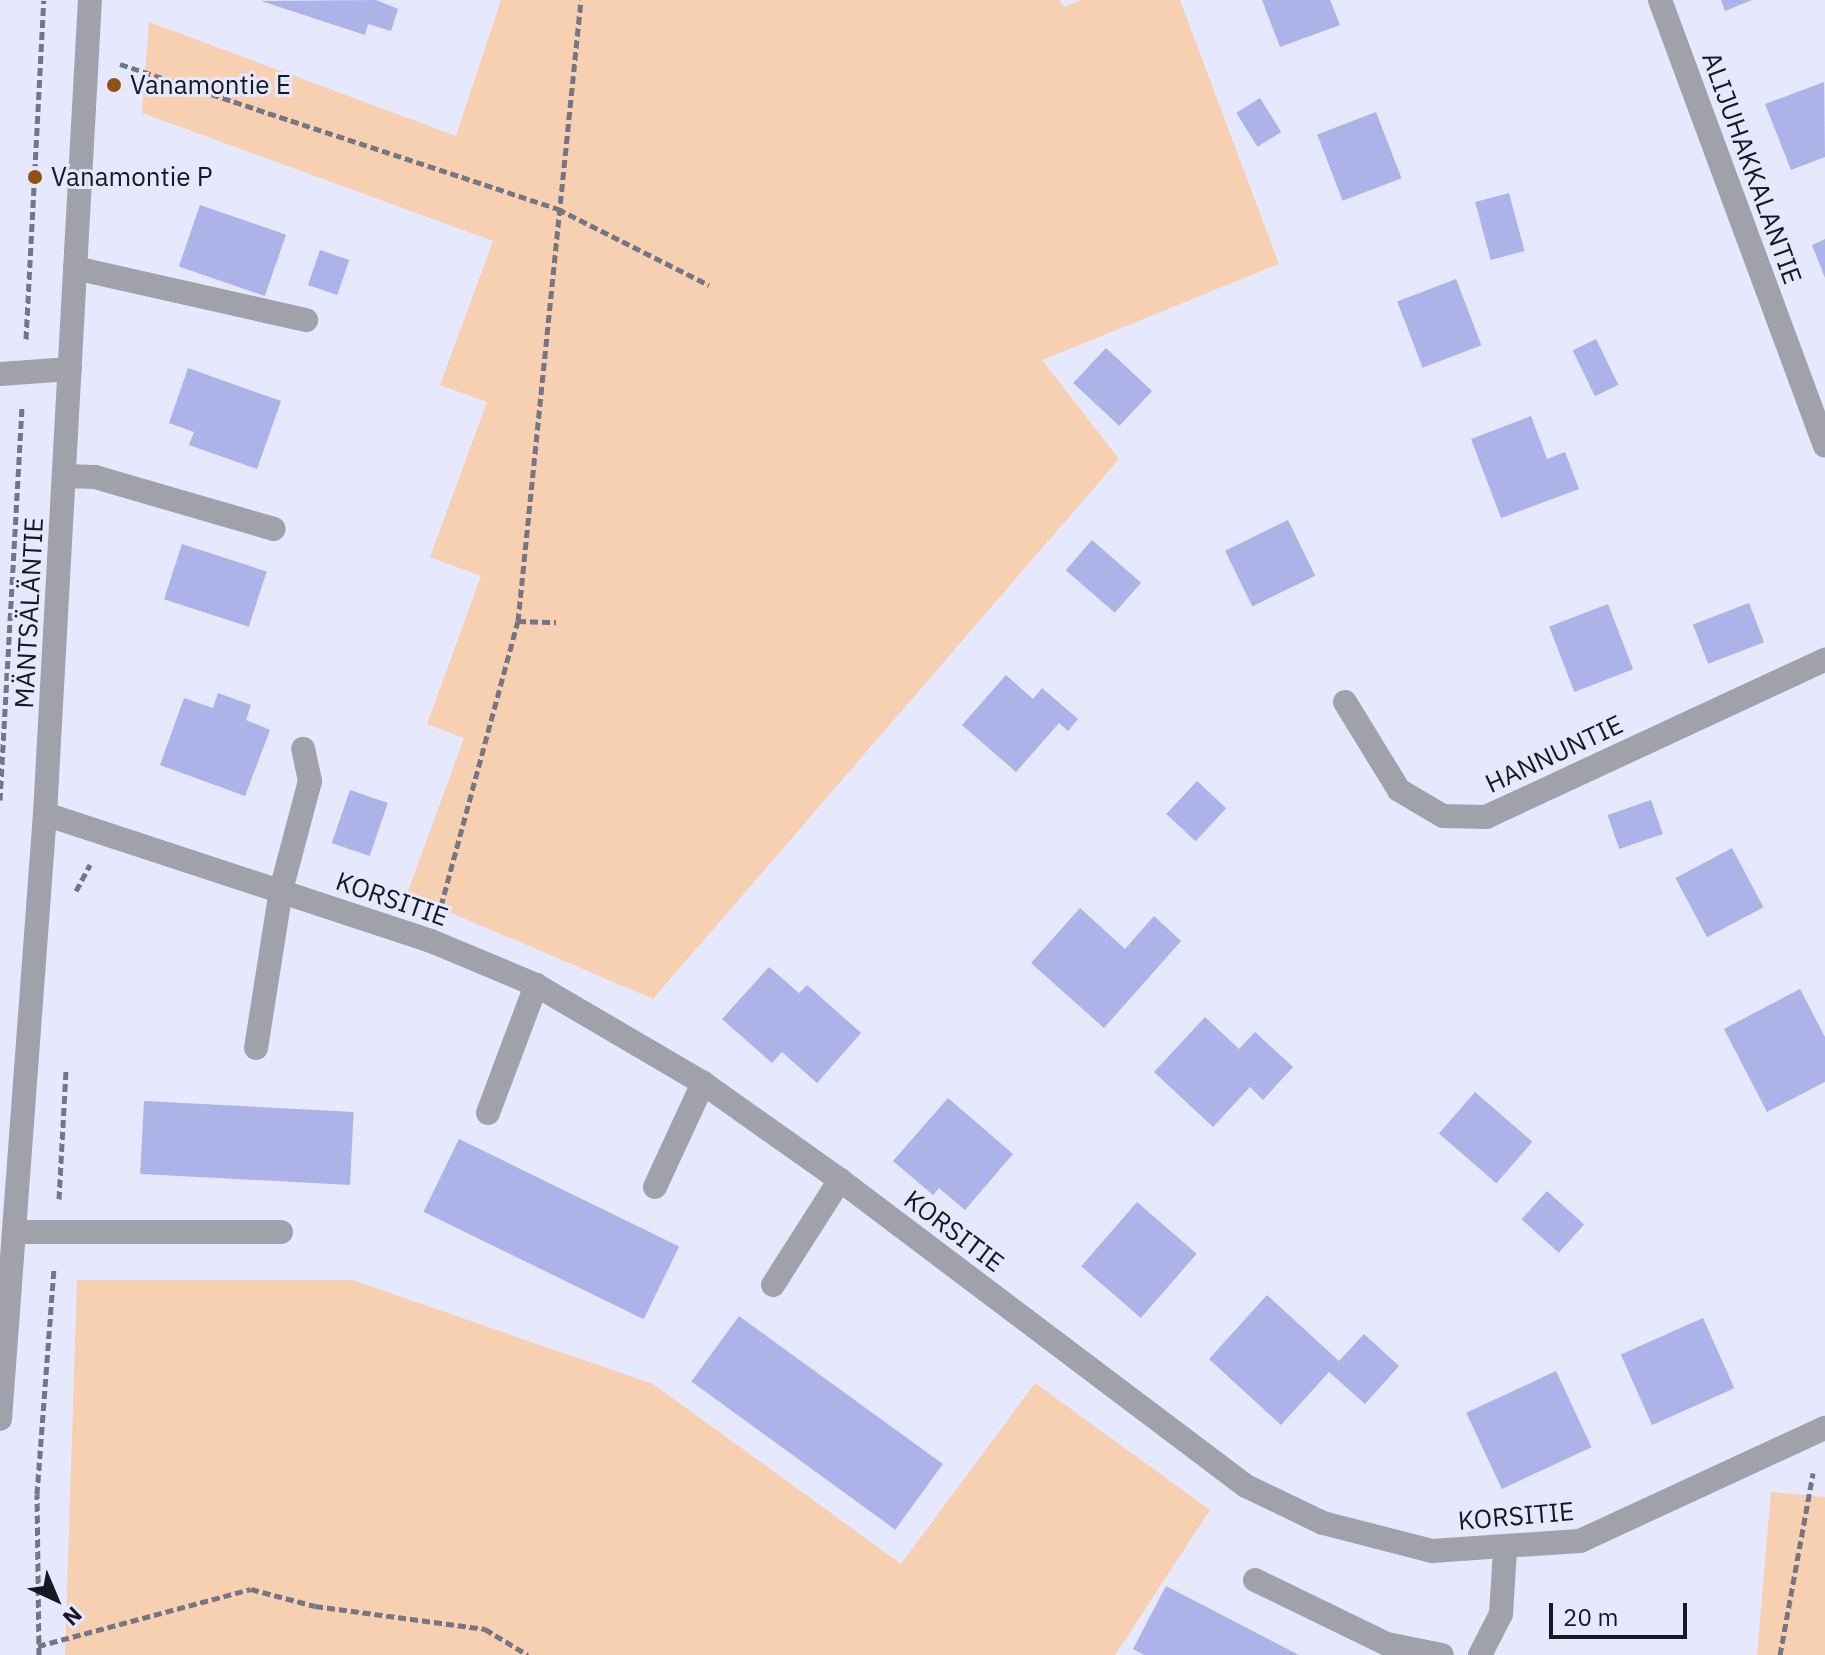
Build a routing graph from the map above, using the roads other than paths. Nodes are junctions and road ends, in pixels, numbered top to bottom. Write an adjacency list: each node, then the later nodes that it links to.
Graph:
1 (90, 0): 3 (street, MÄNTSÄLÄNTIE)
2 (1660, 0): 7 (street, ALIJUHAKKALANTIE)
3 (75, 268): 4 (street); 5 (street, MÄNTSÄLÄNTIE)
4 (306, 320)
5 (70, 369): 6 (street); 8 (street, MÄNTSÄLÄNTIE)
6 (0, 374)
7 (1825, 445)
8 (64, 476): 9 (street); 13 (street, MÄNTSÄLÄNTIE)
9 (274, 529)
10 (1825, 660): 11 (street, HANNUNTIE)
11 (1345, 702)
12 (303, 749): 14 (street)
13 (45, 814): 14 (street, KORSITIE); 21 (street, MÄNTSÄLÄNTIE)
14 (281, 890): 15 (street, KORSITIE); 16 (street)
15 (536, 985): 17 (street, KORSITIE); 18 (street)
16 (256, 1048)
17 (703, 1083): 19 (street, KORSITIE); 20 (street)
18 (488, 1113)
19 (840, 1180): 23 (street); 26 (street, KORSITIE)
20 (655, 1187)
21 (14, 1232): 22 (street); 24 (street, MÄNTSÄLÄNTIE)
22 (281, 1232)
23 (773, 1285)
24 (0, 1419)
25 (1823, 1428): 26 (street, KORSITIE)
26 (1505, 1551): 29 (street)
27 (1255, 1580): 28 (street)
28 (1442, 1655)
29 (1480, 1655)

